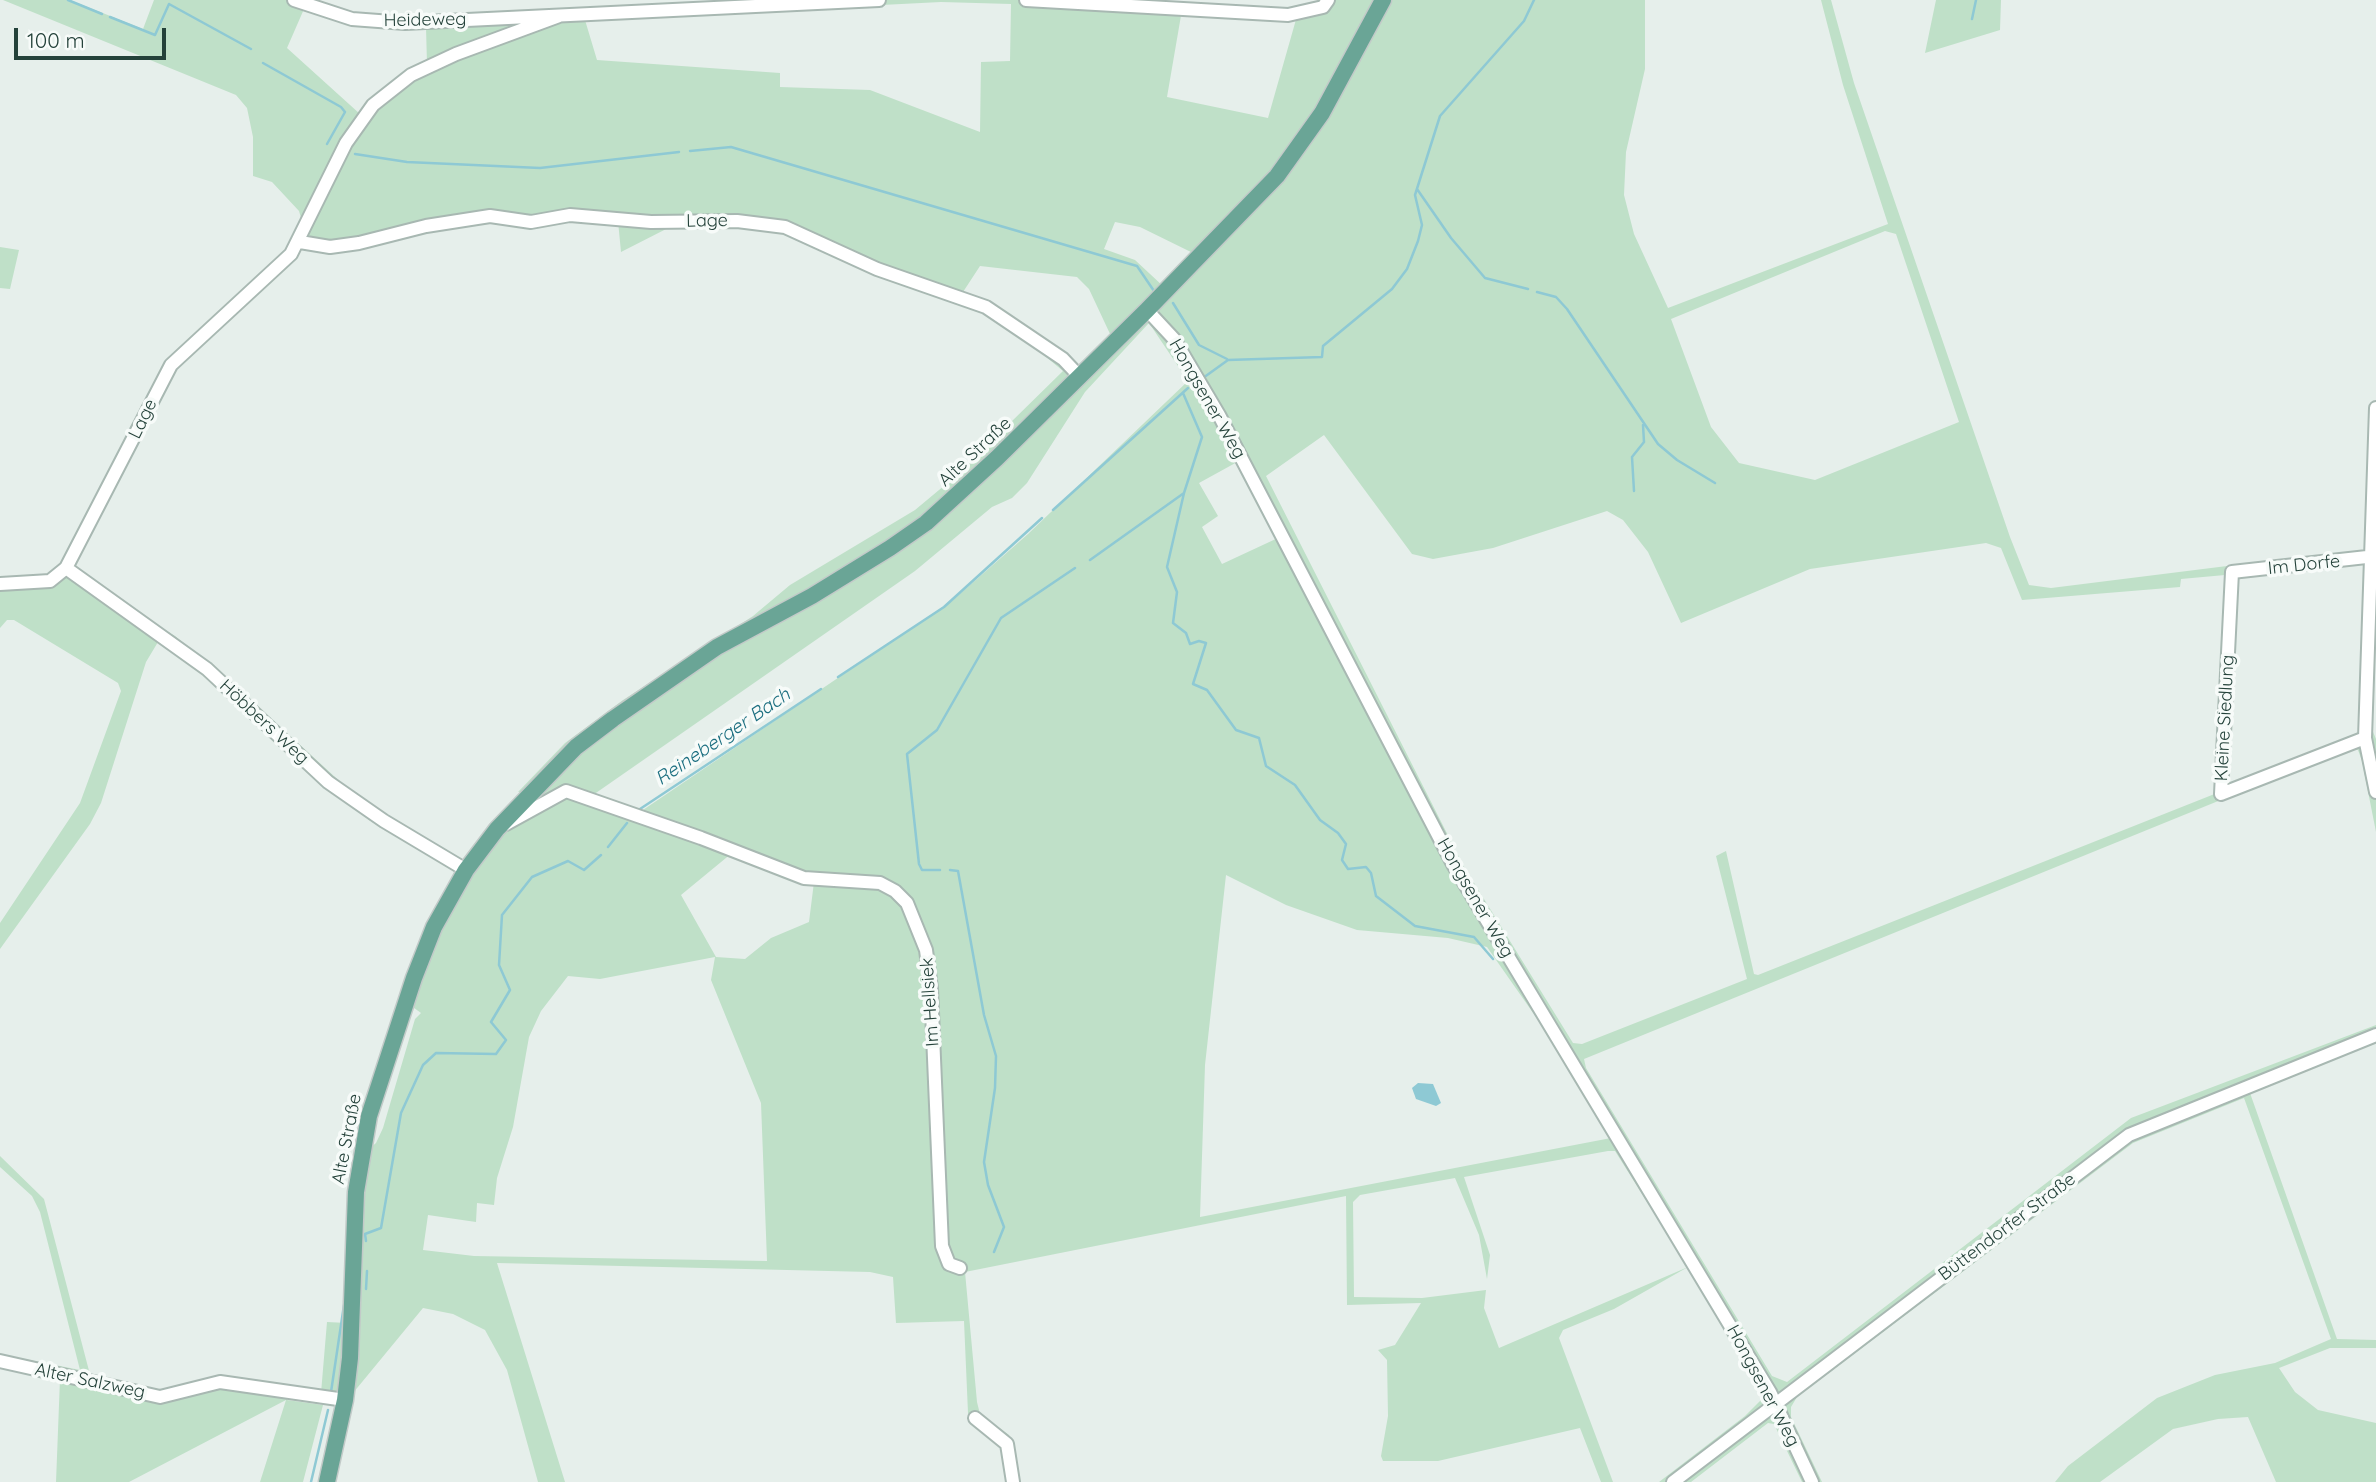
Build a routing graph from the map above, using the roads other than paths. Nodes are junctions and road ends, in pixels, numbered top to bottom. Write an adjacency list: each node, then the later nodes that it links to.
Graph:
1 (294, 0): 7 (street, Heideweg)
2 (879, 0): 6 (street, Heideweg)
3 (1026, 0): 4 (street)
4 (1328, 0)
5 (1383, 0): 9 (main road, Alte Straße)
6 (799, 1): 7 (street, Heideweg)
7 (559, 16): 8 (street, Lage)
8 (300, 242): 10 (street, Lage); 13 (street, Lage)
9 (1147, 310): 10 (main road, Alte Straße); 25 (street, Hongsener Weg)
10 (1080, 377): 18 (main road, Alte Straße)
11 (2376, 408): 12 (street)
12 (2373, 557): 14 (street, Im Dorfe); 16 (street)
13 (66, 568): 15 (street); 20 (street, Höbbers Weg)
14 (2232, 572): 16 (street, Kleine Siedlung)
15 (0, 584)
16 (2365, 738): 17 (street)
17 (2376, 792)
18 (496, 829): 19 (street, Alte Straße); 20 (main road, Alte Straße)
19 (746, 856): 22 (street, Im Hellsiek)
20 (466, 870): 24 (main road, Alte Straße)
21 (2376, 1035): 25 (street, Büttendorfer Straße)
22 (960, 1268)
23 (0, 1361): 24 (street, Alter Salzweg)
24 (345, 1400): 27 (main road, Alte Straße)
25 (1775, 1402): 29 (street, Büttendorfer Straße); 30 (street, Hongsener Weg)
26 (975, 1418): 28 (street)
27 (327, 1482)
28 (1013, 1482)
29 (1673, 1482)
30 (1812, 1482)

